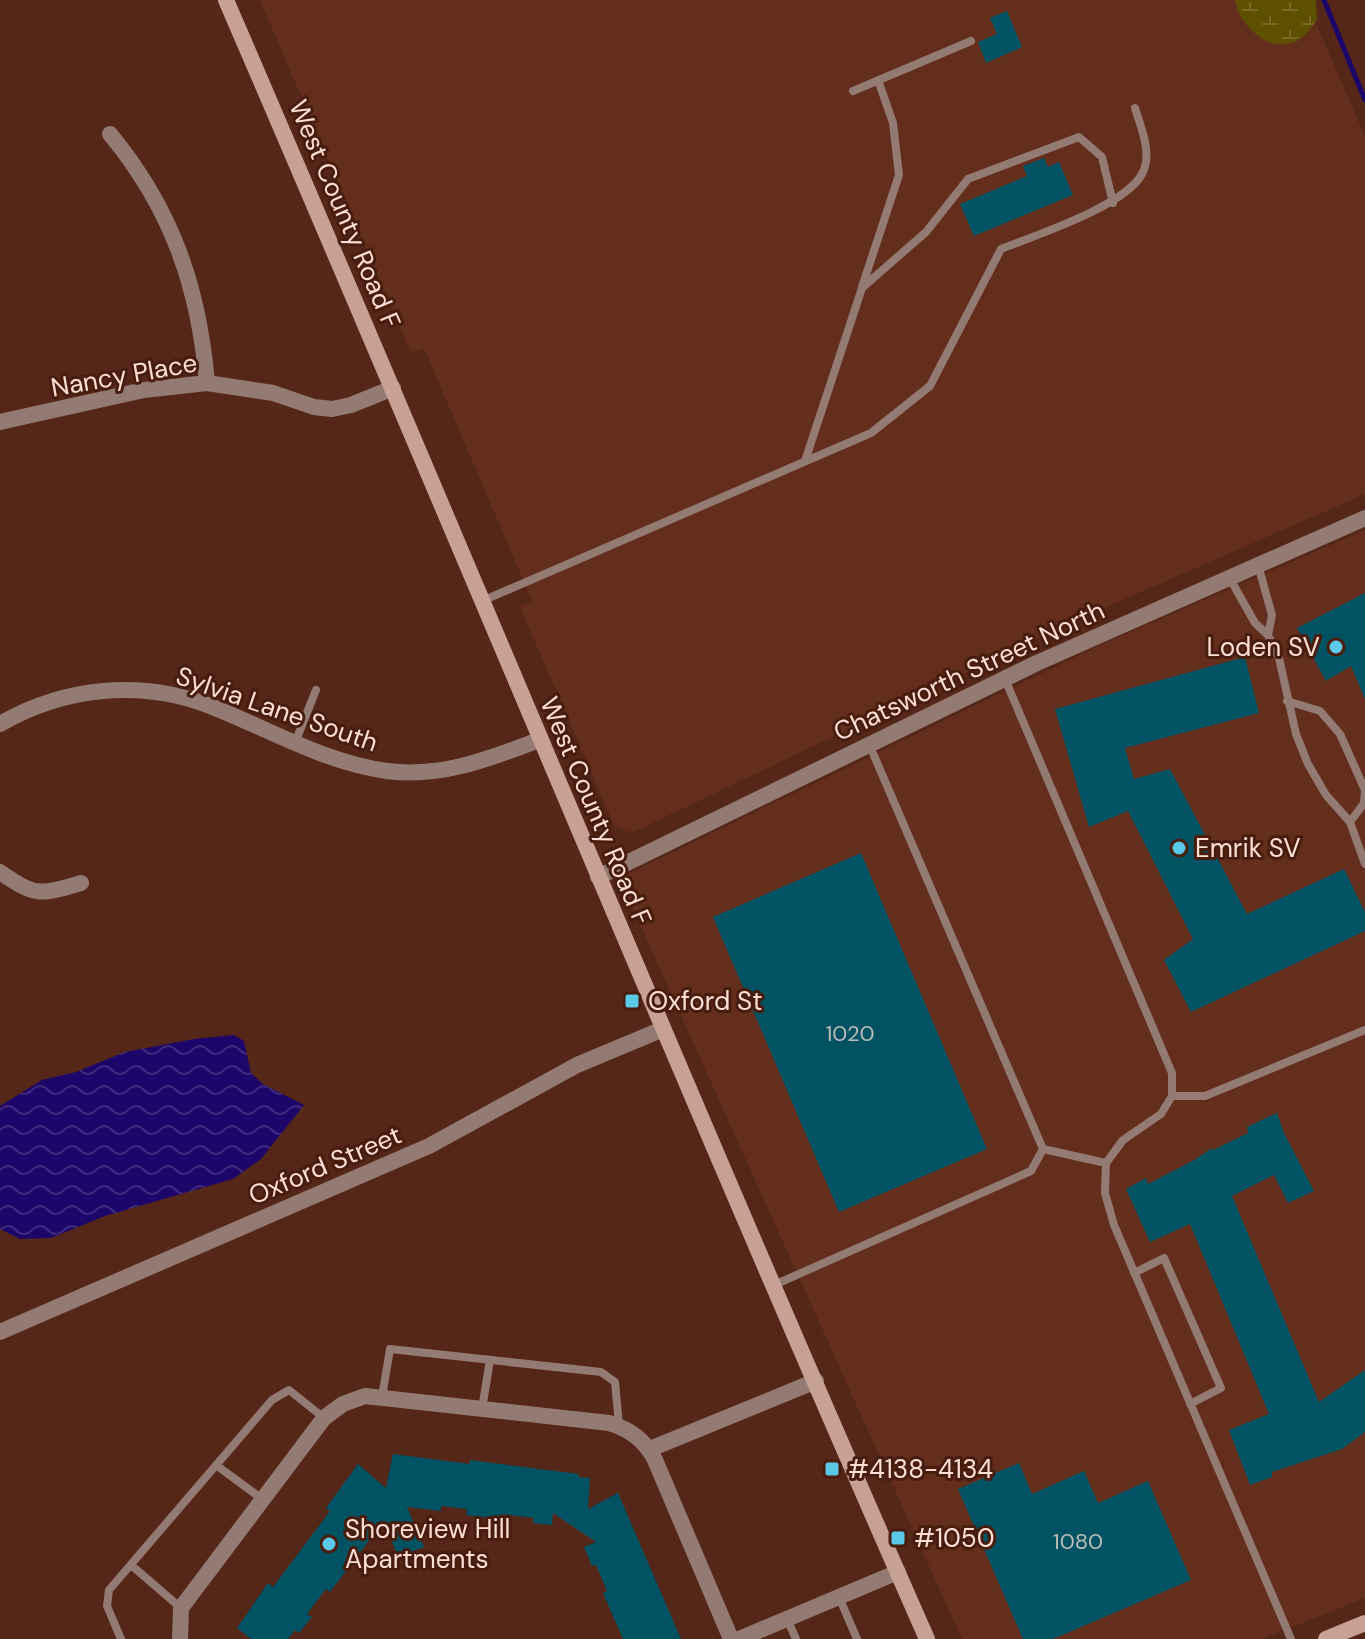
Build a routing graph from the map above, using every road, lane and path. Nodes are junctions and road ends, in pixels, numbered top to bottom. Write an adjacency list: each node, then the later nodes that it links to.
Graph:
1 (226, 0): 10 (street, West County Road F)
2 (971, 41): 3 (lane)
3 (878, 80): 4 (lane); 8 (lane)
4 (853, 91)
5 (1135, 108): 7 (lane)
6 (110, 134): 9 (street)
7 (1113, 203): 8 (lane); 12 (lane)
8 (862, 288): 12 (lane)
9 (207, 383): 10 (street, Nancy Place); 11 (street, Nancy Place)
10 (393, 388): 16 (street, West County Road F)
11 (0, 422)
12 (805, 461): 16 (lane)
13 (1365, 518): 14 (street, Chatsworth Street North)
14 (1258, 565): 15 (street, Chatsworth Street North); 17 (lane)
15 (1229, 577): 17 (lane); 18 (street, Chatsworth Street North)
16 (481, 602): 22 (street, West County Road F)
17 (1268, 635): 20 (lane)
18 (1004, 678): 23 (street, Chatsworth Street North); 32 (lane)
19 (316, 690): 24 (lane)
20 (1287, 701): 25 (lane); 25 (lane)
21 (0, 724): 24 (street, Sylvia Lane South)
22 (539, 740): 24 (street, Sylvia Lane South); 28 (street, West County Road F)
23 (869, 743): 28 (street, Chatsworth Street North); 33 (lane)
24 (295, 744)
25 (1350, 822): 26 (lane)
26 (1365, 864)
27 (0, 872): 29 (street)
28 (598, 877): 30 (street, West County Road F)
29 (81, 883)
30 (663, 1029): 36 (street, West County Road F); 37 (street, Oxford Street)
31 (1365, 1030): 32 (lane)
32 (1172, 1096): 34 (lane)
33 (1043, 1149): 34 (lane); 36 (lane)
34 (1106, 1163): 35 (lane)
35 (1134, 1273): 41 (lane); 41 (lane)
36 (774, 1285): 39 (street, West County Road F)
37 (0, 1332)
38 (490, 1360): 40 (lane); 42 (lane); 44 (lane)
39 (816, 1381): 45 (street); 49 (street, West County Road F)
40 (382, 1398): 42 (street); 43 (street)
41 (1190, 1404): 61 (lane)
42 (482, 1409): 44 (street)
43 (324, 1418): 46 (lane); 47 (street)
44 (619, 1426): 45 (street)
45 (650, 1449): 56 (street)
46 (216, 1465): 47 (lane); 48 (lane)
47 (262, 1499): 51 (street)
48 (131, 1565): 51 (lane); 54 (lane)
49 (898, 1572): 50 (street); 60 (street, West County Road F)
50 (839, 1597): 52 (street); 59 (lane)
51 (181, 1608): 55 (street)
52 (787, 1619): 57 (street); 58 (lane)
53 (1365, 1623): 62 (street)
54 (121, 1639)
55 (180, 1639)
56 (731, 1639)
57 (739, 1639)
58 (796, 1639)
59 (857, 1639)
60 (927, 1639)
61 (1291, 1639)
62 (1326, 1639)

